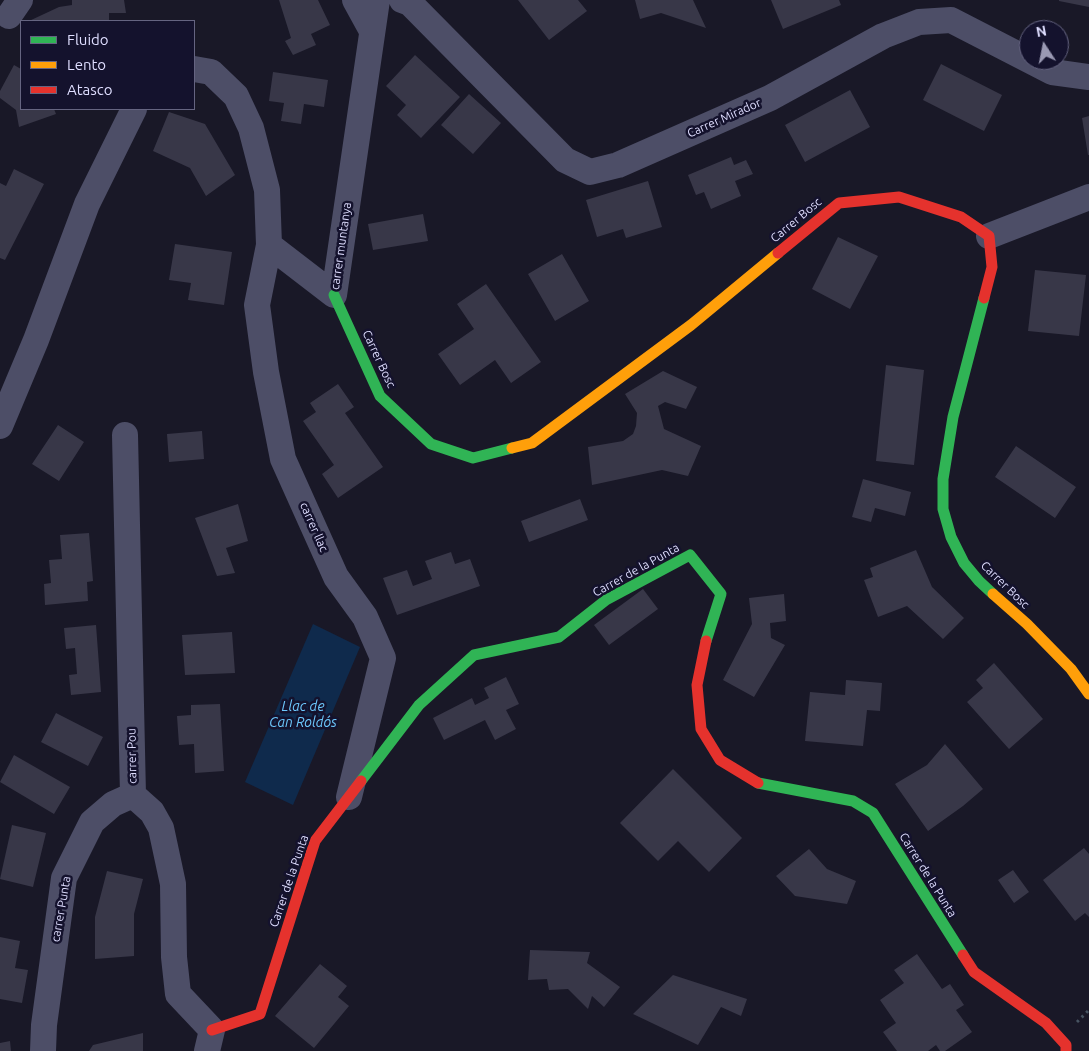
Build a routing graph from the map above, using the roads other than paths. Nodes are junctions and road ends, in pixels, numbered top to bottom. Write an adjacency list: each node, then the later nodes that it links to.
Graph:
1 (355, 0): 4 (street)
2 (377, 0): 4 (street, carrer muntanya)
3 (402, 0): 6 (street, Carrer Mirador)
4 (372, 31): 11 (street, carrer muntanya)
5 (195, 69): 10 (street)
6 (1089, 77)
7 (134, 110): 12 (street)
8 (1089, 197): 9 (street)
9 (989, 236): 11 (street, Carrer Bosc); 14 (street, Carrer Bosc)
10 (269, 245): 11 (street, carrer muntanya); 16 (street, carrer llac)
11 (334, 295)
12 (0, 426)
13 (125, 435): 15 (street, carrer Pou)
14 (1089, 694)
15 (133, 795): 17 (street, carrer Pou); 18 (street, carrer Punta)
16 (349, 796): 17 (street, Carrer de la Punta); 19 (street, Carrer de la Punta)
17 (210, 1041)
18 (43, 1051)
19 (1066, 1051)

